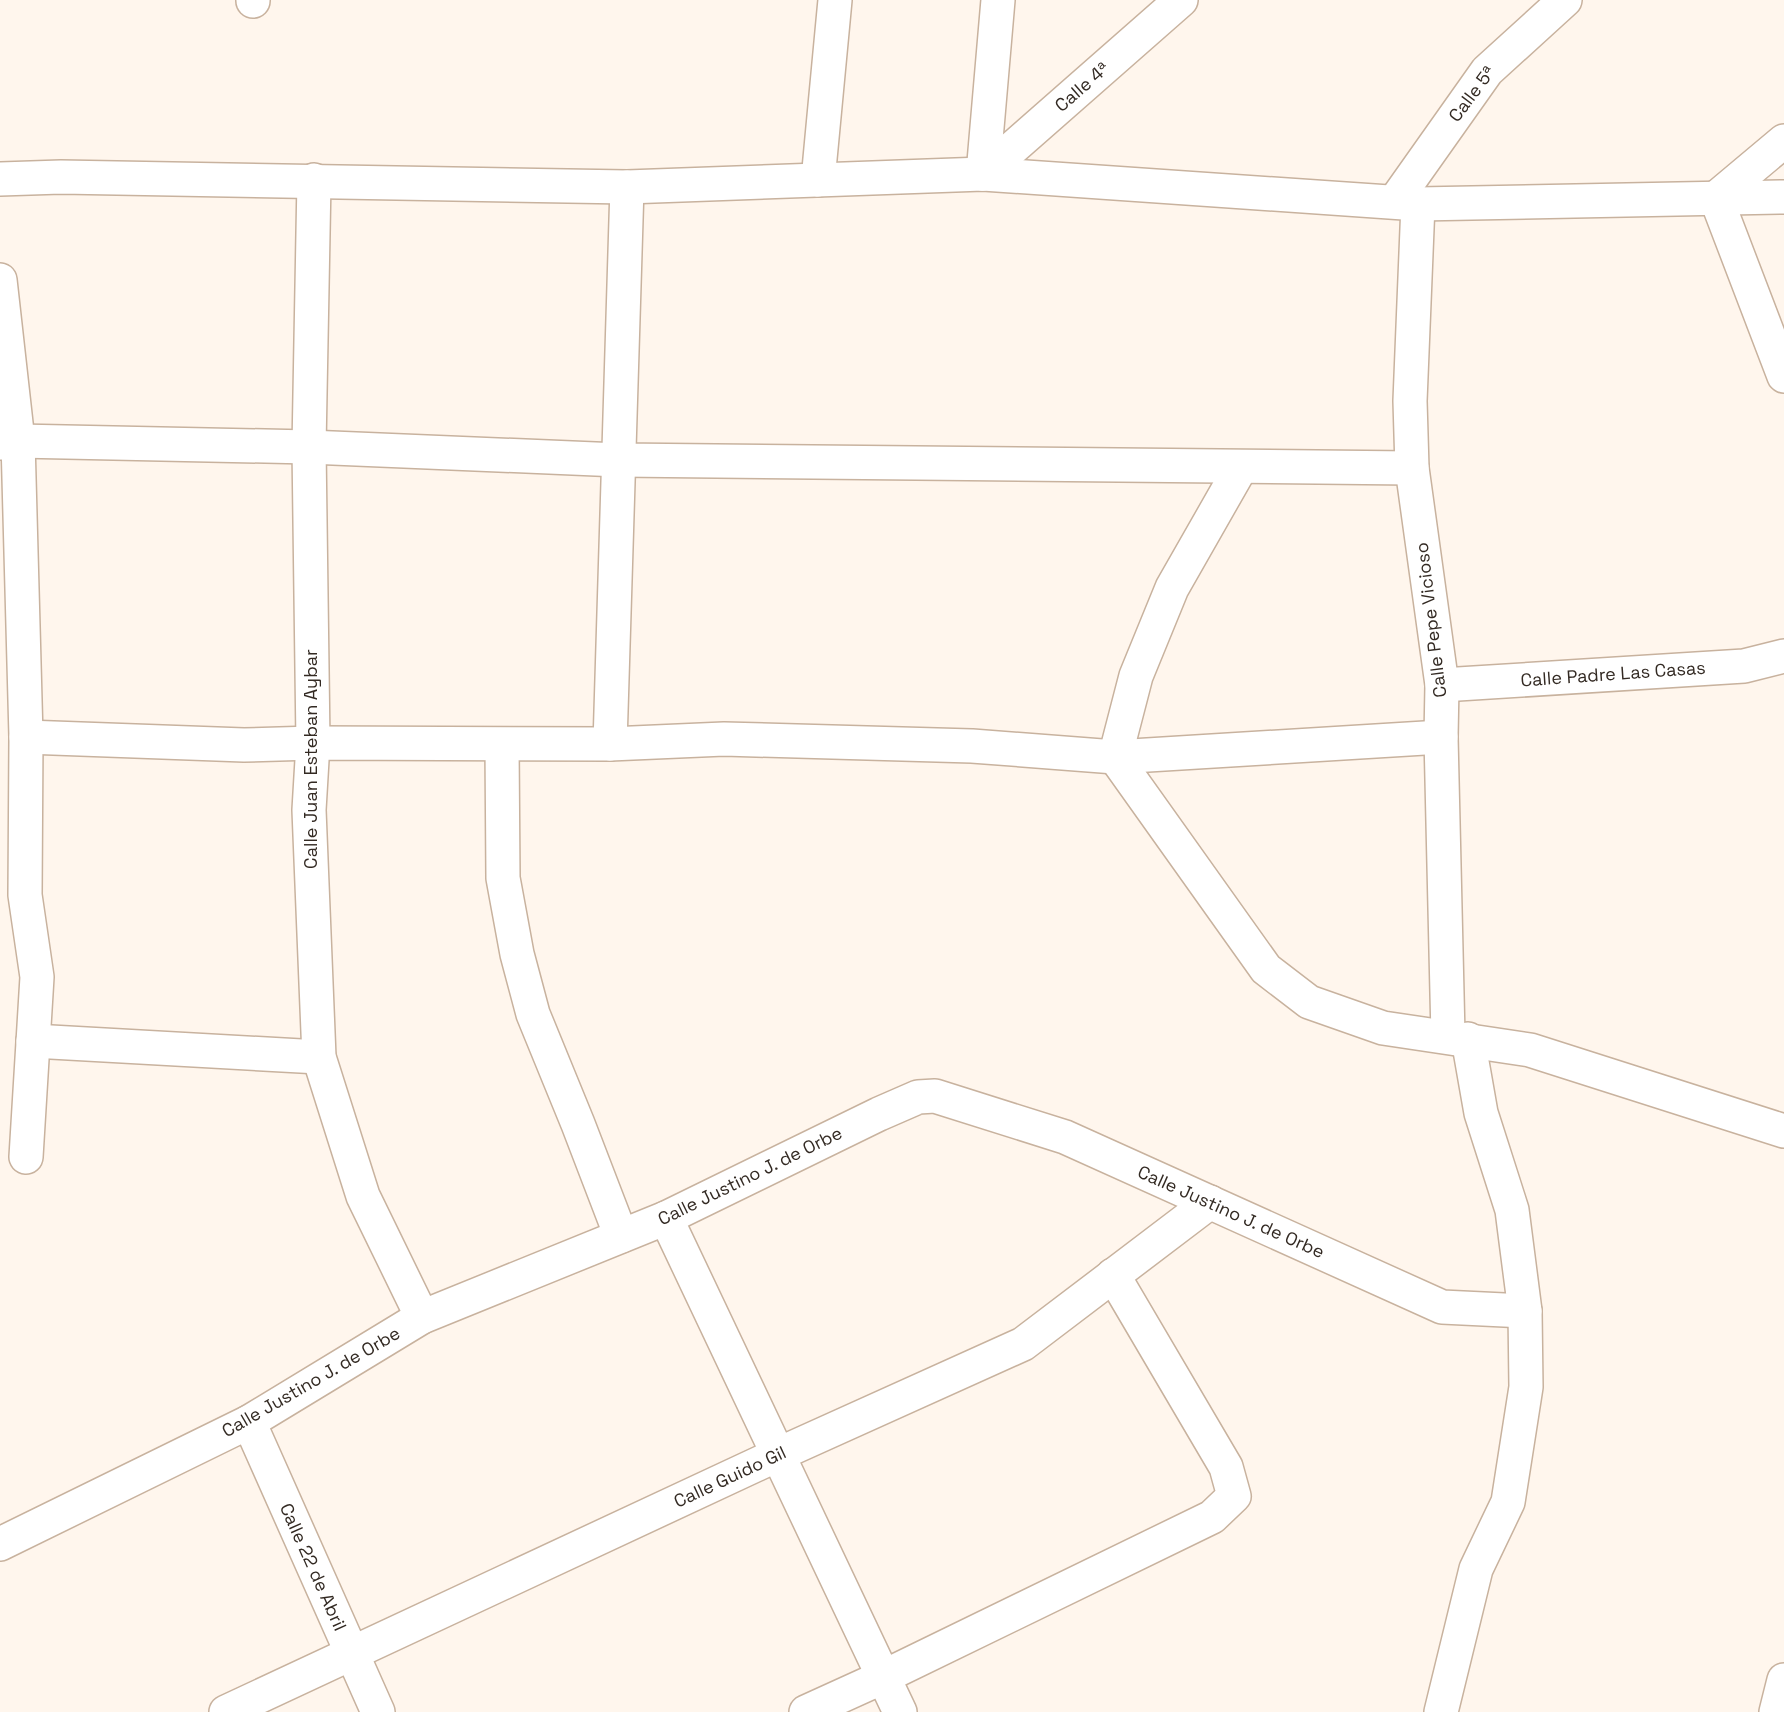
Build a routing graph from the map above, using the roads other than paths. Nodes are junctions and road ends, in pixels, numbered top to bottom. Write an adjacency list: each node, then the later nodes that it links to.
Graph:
1 (835, 0): 9 (street)
2 (998, 0): 6 (street)
3 (1181, 0): 6 (street, Calle 4ª)
4 (1565, 0): 13 (street, Calle 5ª)
5 (1784, 141): 12 (street)
6 (983, 174): 9 (street); 13 (street)
7 (0, 179): 8 (street)
8 (314, 180): 10 (street); 17 (street, Calle Juan Esteban Aybar)
9 (818, 180): 10 (street)
10 (627, 187): 18 (street)
11 (1784, 197): 12 (street)
12 (1716, 198): 13 (street); 15 (street)
13 (1406, 202): 20 (street, Calle Pepe Vicioso)
14 (0, 280): 16 (street)
15 (1781, 363)
16 (9, 442): 17 (street); 23 (street)
17 (309, 447): 18 (street); 25 (street, Calle Juan Esteban Aybar)
18 (619, 460): 19 (street); 26 (street)
19 (1241, 467): 20 (street); 28 (street)
20 (1412, 468): 22 (street, Calle Pepe Vicioso)
21 (1784, 656): 22 (street, Calle Padre Las Casas)
22 (1442, 685): 24 (street, Calle Pepe Vicioso)
23 (26, 737): 25 (street); 29 (street)
24 (1441, 737): 28 (street); 30 (street, Calle Pepe Vicioso)
25 (313, 743): 27 (street); 32 (street, Calle Juan Esteban Aybar)
26 (610, 744): 27 (street); 28 (street)
27 (502, 745): 37 (street)
28 (1115, 757): 30 (street)
29 (12, 894): 31 (street)
30 (1458, 1038): 33 (street); 39 (street, Calle Pepe Vicioso)
31 (33, 1041): 32 (street); 34 (street)
32 (319, 1057): 40 (street, Calle Juan Esteban Aybar)
33 (1784, 1131)
34 (26, 1157)
35 (1210, 1202): 36 (street, Calle Justino J. de Orbe); 38 (street, Calle Guido Gil); 39 (street, Calle Justino J. de Orbe)
36 (666, 1218): 37 (street, Calle Justino J. de Orbe); 42 (street)
37 (621, 1236): 40 (street, Calle Justino J. de Orbe)
38 (1113, 1275): 42 (street, Calle Guido Gil); 45 (street)
39 (1525, 1311): 50 (street, Calle Pepe Vicioso)
40 (422, 1317): 41 (street, Calle Justino J. de Orbe)
41 (249, 1422): 43 (street, Calle Justino J. de Orbe); 44 (street, Calle 22 de Abril)
42 (779, 1454): 44 (street, Calle Guido Gil); 45 (street)
43 (0, 1544)
44 (351, 1654): 46 (street, Calle Guido Gil); 47 (street, Calle 22 de Abril)
45 (883, 1677): 48 (street); 49 (street)
46 (226, 1712)
47 (378, 1712)
48 (806, 1712)
49 (900, 1712)
50 (1441, 1712)

